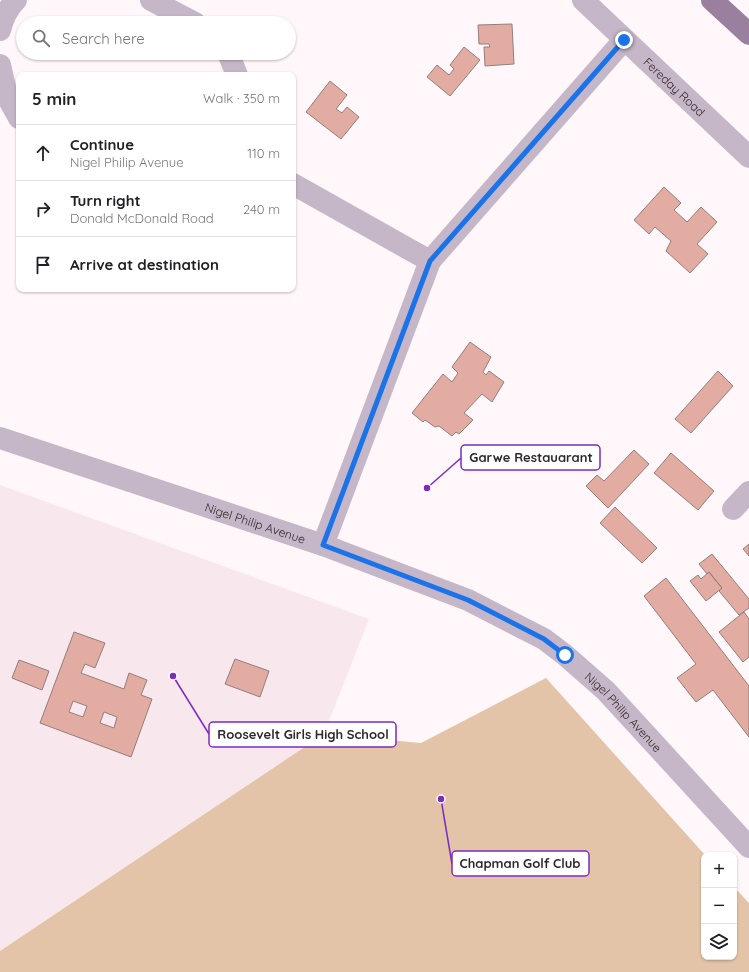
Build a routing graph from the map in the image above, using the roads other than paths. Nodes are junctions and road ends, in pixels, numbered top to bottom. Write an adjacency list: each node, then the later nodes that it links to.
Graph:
1 (16, 0): 6 (street)
2 (151, 0): 5 (street)
3 (583, 0): 8 (street, Fereday Road)
4 (712, 0): 7 (main road)
5 (182, 16)
6 (0, 30)
7 (749, 34)
8 (624, 40): 13 (street, Fereday Road); 15 (street)
9 (231, 60): 11 (street)
10 (0, 65): 12 (street)
11 (236, 72)
12 (16, 112)
13 (749, 158)
14 (296, 186): 15 (street)
15 (430, 261): 19 (street)
16 (0, 438): 19 (street, Nigel Philip Avenue)
17 (749, 492): 18 (street)
18 (733, 509)
19 (323, 545): 20 (street, Nigel Philip Avenue)
20 (749, 848)

